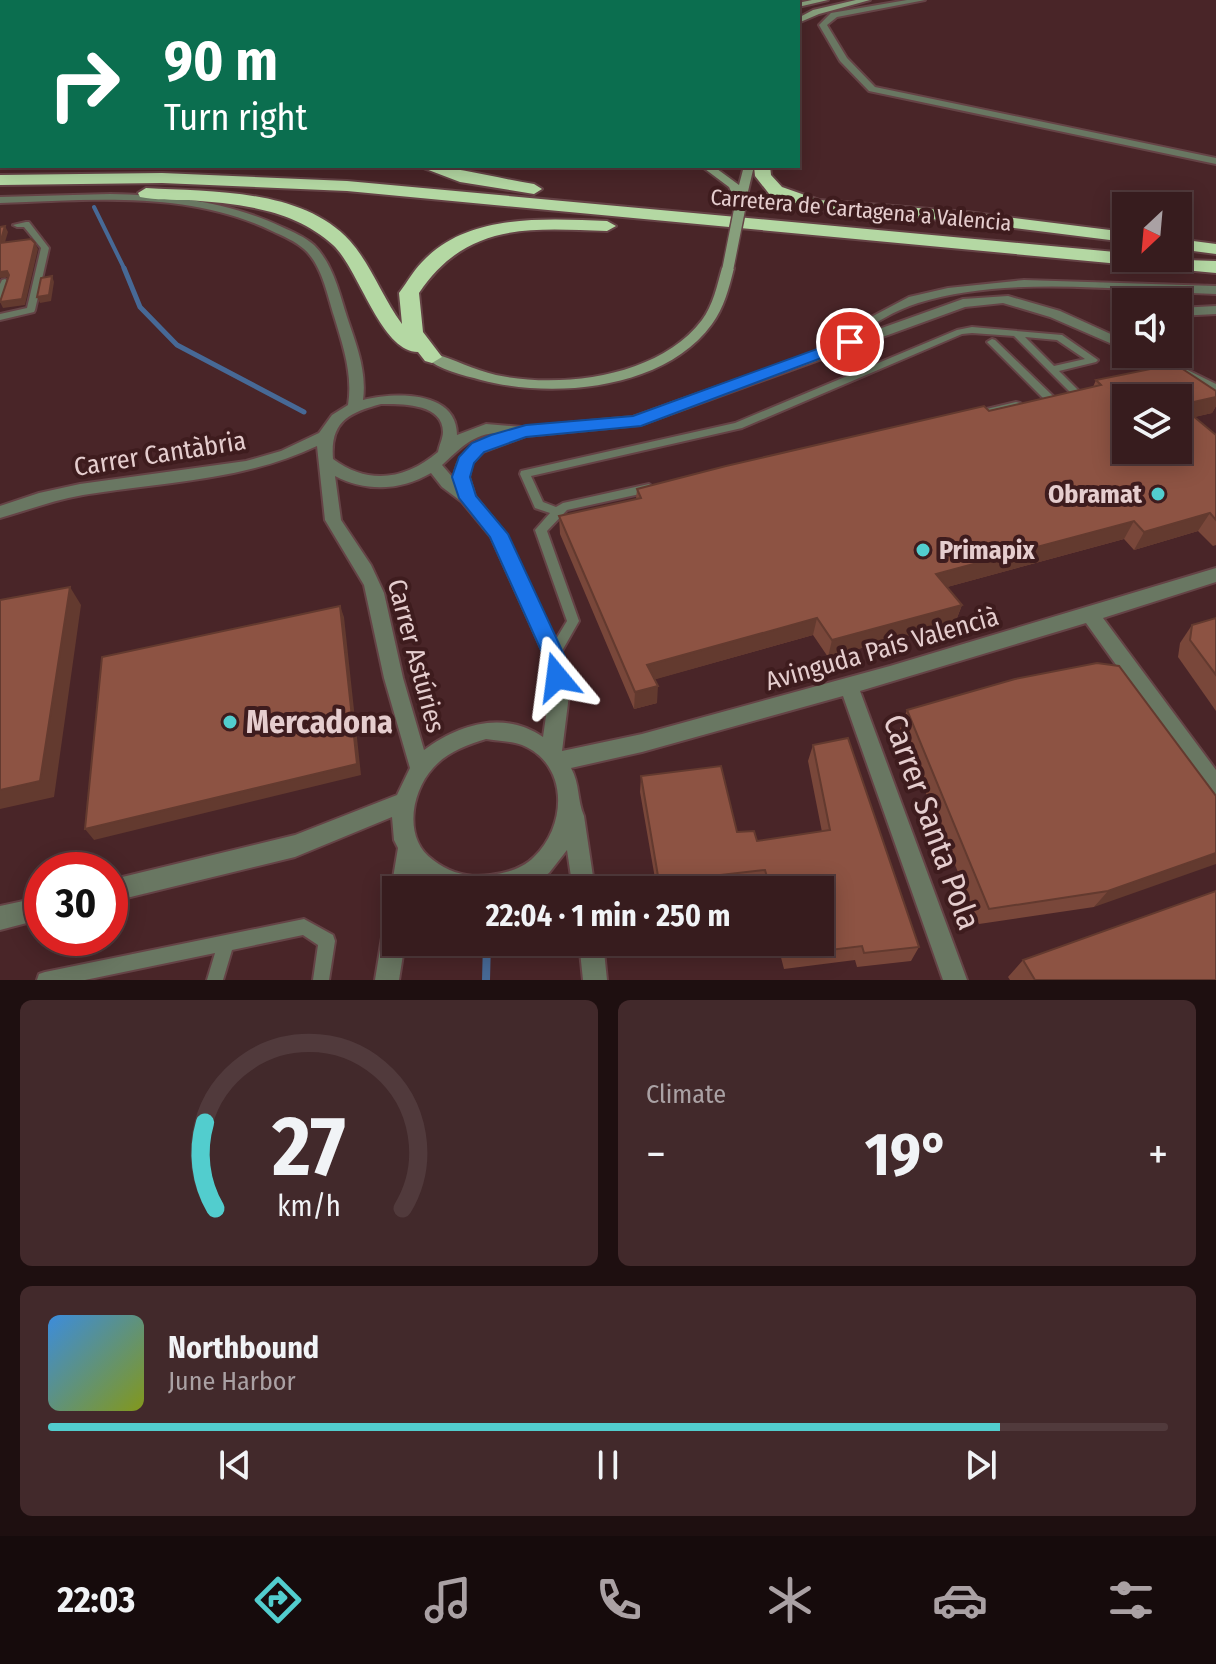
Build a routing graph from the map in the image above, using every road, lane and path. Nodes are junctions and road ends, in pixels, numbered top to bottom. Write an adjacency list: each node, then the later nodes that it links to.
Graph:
1 (824, 0): 4 (main road)
2 (866, 0): 5 (main road)
3 (921, 0): 6 (street)
4 (800, 5)
5 (800, 20)
6 (1216, 161)
7 (256, 168): 12 (highway)
8 (434, 168): 20 (highway)
9 (709, 168): 17 (main road)
10 (749, 168): 17 (main road)
11 (762, 168): 19 (highway)
12 (22, 179): 13 (highway, Carretera de Cartagena a Valencia); 16 (highway, Carretera de Cartagena a Valencia)
13 (0, 180)
14 (0, 188): 16 (highway, Carretera de Cartagena a Valencia)
15 (0, 198): 37 (highway); 45 (street)
16 (502, 201): 24 (highway, Carretera de Cartagena a Valencia)
17 (741, 202): 37 (main road, bridge)
18 (17, 225): 31 (lane)
19 (1112, 235)
20 (1112, 245)
21 (1192, 247): 23 (highway)
22 (1192, 251): 23 (highway)
23 (1216, 252)
24 (1216, 267)
25 (1216, 280): 37 (highway)
26 (5, 282): 28 (lane)
27 (1216, 290): 40 (street)
28 (0, 297)
29 (1216, 310): 30 (street)
30 (1192, 311)
31 (0, 317)
32 (1016, 333): 39 (lane); 39 (lane); 54 (lane)
33 (1112, 335): 34 (street)
34 (1108, 337): 35 (street); 40 (street)
35 (1112, 339)
36 (992, 342): 44 (lane)
37 (432, 357)
38 (1164, 368): 42 (street)
39 (1053, 369): 43 (lane)
40 (771, 371): 47 (street)
41 (1090, 388): 43 (lane)
42 (1216, 390)
43 (1075, 392): 44 (lane)
44 (1049, 398): 46 (lane)
45 (355, 407): 48 (street); 49 (street)
46 (968, 416)
47 (526, 431): 49 (street); 52 (street)
48 (324, 437): 50 (street); 53 (street, Carrer Cantàbria)
49 (439, 459): 50 (street); 52 (street)
50 (328, 463): 60 (street, Carrer Astúries)
51 (668, 484): 54 (lane)
52 (468, 498): 57 (street)
53 (0, 512)
54 (558, 512): 57 (lane)
55 (1216, 575): 56 (street, Avinguda País Valencià)
56 (1091, 616): 58 (street, Avinguda País Valencià); 61 (street)
57 (553, 654): 59 (street)
58 (849, 686): 59 (street, Avinguda País Valencià); 78 (street, Carrer Santa Pola)
59 (555, 757): 60 (street); 63 (street)
60 (419, 766): 62 (street)
61 (1216, 787)
62 (403, 802): 64 (street); 67 (street)
63 (572, 804): 64 (street); 66 (street)
64 (409, 847): 65 (street)
65 (404, 876)
66 (582, 876)
67 (128, 887)
68 (24, 912): 69 (street)
69 (0, 918)
70 (226, 943): 73 (lane); 74 (lane); 75 (lane)
71 (391, 956): 76 (street)
72 (592, 956): 77 (street)
73 (45, 980)
74 (215, 980)
75 (321, 980)
76 (387, 980)
77 (595, 980)
78 (955, 980)

